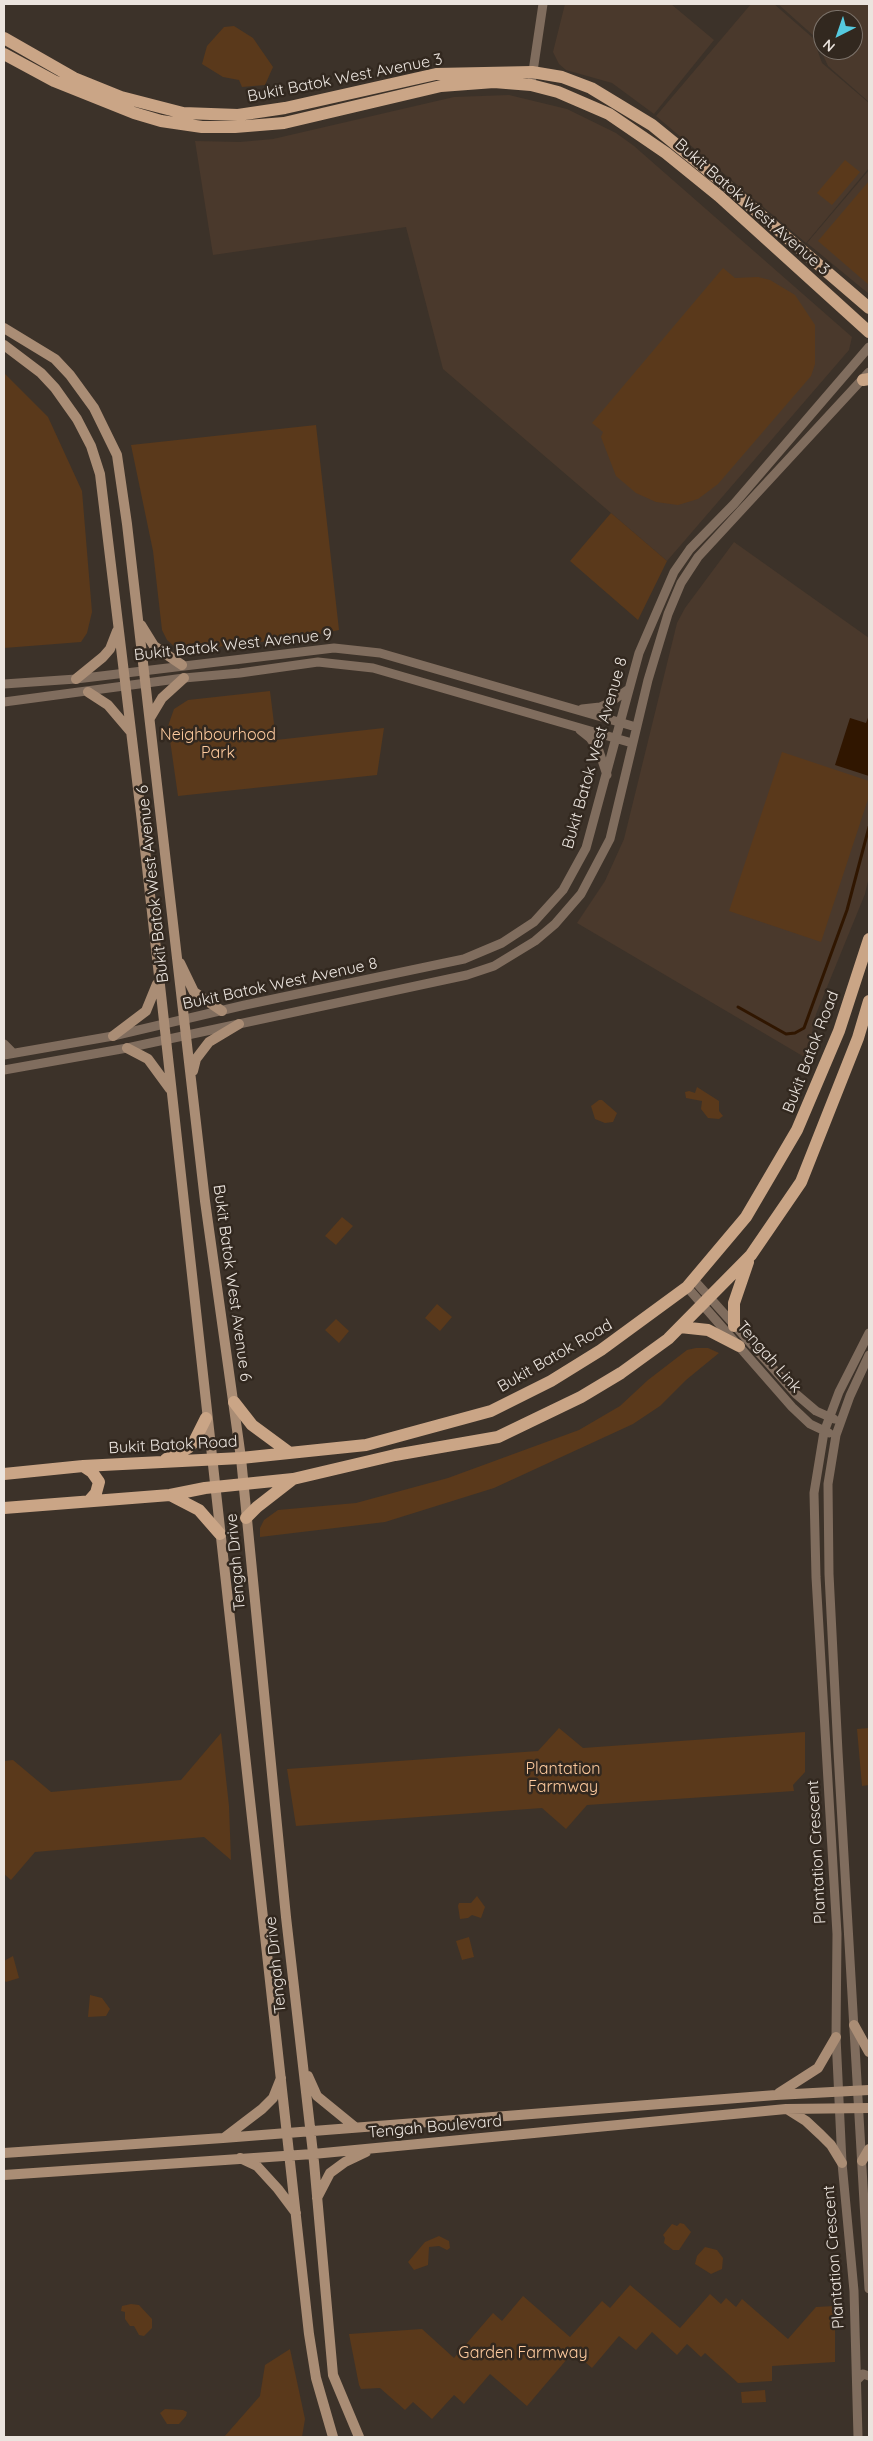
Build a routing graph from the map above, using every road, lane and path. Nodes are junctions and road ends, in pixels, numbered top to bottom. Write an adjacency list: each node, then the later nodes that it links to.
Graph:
1 (543, 4): 6 (street)
2 (4, 33): 4 (main road)
3 (4, 38): 4 (main road, Bukit Batok West Avenue 3)
4 (19, 48): 6 (main road, Bukit Batok West Avenue 3)
5 (4, 54): 7 (main road, Bukit Batok West Avenue 3)
6 (532, 72): 7 (street); 8 (main road, Bukit Batok West Avenue 3)
7 (530, 85): 10 (main road, Bukit Batok West Avenue 3)
8 (869, 308)
9 (4, 328): 14 (street, Bukit Batok West Avenue 6)
10 (869, 332)
11 (4, 344): 15 (street, Bukit Batok West Avenue 6)
12 (869, 347): 24 (street, Bukit Batok West Avenue 8)
13 (867, 377): 31 (street, Bukit Batok West Avenue 8)
14 (138, 620): 16 (street); 17 (street, Bukit Batok West Avenue 6)
15 (118, 625): 18 (street, Bukit Batok West Avenue 6); 19 (street)
16 (182, 665): 17 (street, Bukit Batok West Avenue 9); 27 (street, Bukit Batok West Avenue 9)
17 (144, 670): 18 (street, Bukit Batok West Avenue 9); 21 (street, Bukit Batok West Avenue 6)
18 (124, 672): 19 (street, Bukit Batok West Avenue 9); 23 (street, Bukit Batok West Avenue 6)
19 (76, 678): 22 (street, Bukit Batok West Avenue 9)
20 (184, 678): 21 (street, Bukit Batok West Avenue 9); 28 (street); 30 (street, Bukit Batok West Avenue 9)
21 (145, 683): 23 (street, Bukit Batok West Avenue 9); 28 (street, Bukit Batok West Avenue 6)
22 (4, 684)
23 (126, 686): 25 (street, Bukit Batok West Avenue 9); 32 (street, Bukit Batok West Avenue 6)
24 (629, 689): 27 (street); 29 (street, Bukit Batok West Avenue 8)
25 (88, 692): 26 (street, Bukit Batok West Avenue 9); 32 (street)
26 (4, 702)
27 (567, 707): 29 (street, Bukit Batok West Avenue 9)
28 (150, 718): 37 (street, Bukit Batok West Avenue 6)
29 (621, 722): 31 (street, Bukit Batok West Avenue 9); 33 (street, Bukit Batok West Avenue 8)
30 (573, 726): 33 (street, Bukit Batok West Avenue 9); 35 (street)
31 (636, 727): 34 (street, Bukit Batok West Avenue 8)
32 (132, 732): 38 (street, Bukit Batok West Avenue 6)
33 (617, 739): 34 (street, Bukit Batok West Avenue 9); 35 (street, Bukit Batok West Avenue 8)
34 (632, 743): 43 (street, Bukit Batok West Avenue 8)
35 (607, 778): 40 (street, Bukit Batok West Avenue 8)
36 (869, 940): 54 (main road, Bukit Batok Road)
37 (175, 953): 40 (street); 41 (street, Bukit Batok West Avenue 6)
38 (158, 981): 42 (street, Bukit Batok West Avenue 6); 44 (street)
39 (869, 1001): 53 (main road)
40 (222, 1011): 41 (street, Bukit Batok West Avenue 8)
41 (183, 1020): 42 (street, Bukit Batok West Avenue 8); 45 (street, Bukit Batok West Avenue 6)
42 (163, 1024): 44 (street, Bukit Batok West Avenue 8); 46 (street, Bukit Batok West Avenue 6)
43 (239, 1024): 45 (street, Bukit Batok West Avenue 8); 51 (street)
44 (113, 1036): 49 (street, Bukit Batok West Avenue 8)
45 (186, 1036): 46 (street, Bukit Batok West Avenue 8); 51 (street, Bukit Batok West Avenue 6)
46 (165, 1040): 48 (street, Bukit Batok West Avenue 8); 52 (street, Bukit Batok West Avenue 6)
47 (4, 1044): 49 (street)
48 (127, 1048): 50 (street, Bukit Batok West Avenue 8); 52 (street)
49 (8, 1054)
50 (4, 1070)
51 (191, 1078): 61 (street, Bukit Batok West Avenue 6)
52 (171, 1090): 62 (street, Bukit Batok West Avenue 6)
53 (751, 1256): 55 (main road); 56 (main road)
54 (690, 1284): 55 (street, Tengah Link); 67 (main road, Bukit Batok Road)
55 (707, 1302): 56 (street, Tengah Link); 57 (main road); 59 (street, Tengah Link)
56 (734, 1326): 63 (street, Tengah Link)
57 (680, 1327): 59 (main road); 73 (main road)
58 (869, 1333): 63 (street, Plantation Crescent)
59 (739, 1346): 65 (street, Tengah Link)
60 (869, 1355): 64 (street, Plantation Crescent)
61 (234, 1402): 67 (main road); 68 (street, Bukit Batok West Avenue 6)
62 (206, 1418): 69 (street, Bukit Batok West Avenue 6); 70 (main road)
63 (830, 1418): 64 (street, Tengah Link); 65 (street, Plantation Crescent)
64 (841, 1420): 66 (street, Plantation Crescent)
65 (824, 1432): 66 (street, Tengah Link); 82 (street, Plantation Crescent)
66 (836, 1435): 81 (street, Plantation Crescent)
67 (290, 1453): 68 (main road, Bukit Batok Road)
68 (241, 1458): 69 (main road, Bukit Batok Road); 74 (street, Bukit Batok West Avenue 6)
69 (211, 1459): 70 (main road, Bukit Batok Road); 75 (street, Bukit Batok West Avenue 6)
70 (156, 1462): 71 (main road, Bukit Batok Road)
71 (83, 1466): 72 (main road, Bukit Batok Road); 77 (main road)
72 (4, 1474)
73 (293, 1479): 74 (main road); 79 (main road)
74 (244, 1484): 75 (main road); 79 (street, Tengah Drive)
75 (215, 1487): 76 (main road); 80 (street, Tengah Drive)
76 (170, 1494): 77 (main road); 80 (main road)
77 (89, 1501): 78 (main road)
78 (4, 1508)
79 (246, 1518): 86 (street, Tengah Drive)
80 (220, 1534): 87 (street, Tengah Drive)
81 (830, 1574): 82 (street); 83 (street, Plantation Crescent)
82 (816, 1576): 84 (street, Plantation Crescent)
83 (854, 2024): 85 (street); 88 (street, Plantation Crescent)
84 (836, 2037): 90 (street, Plantation Crescent); 91 (street)
85 (869, 2052)
86 (303, 2065): 95 (street); 96 (street, Tengah Drive)
87 (282, 2077): 97 (street, Tengah Drive); 98 (street)
88 (857, 2090): 89 (street, Tengah Boulevard); 90 (street, Tengah Boulevard); 93 (street, Plantation Crescent)
89 (869, 2090)
90 (839, 2091): 91 (street, Tengah Boulevard); 92 (street, Plantation Crescent)
91 (776, 2095): 95 (street, Tengah Boulevard)
92 (840, 2108): 93 (street, Tengah Boulevard); 94 (street, Tengah Boulevard); 106 (street, Plantation Crescent)
93 (864, 2108): 105 (street, Plantation Crescent)
94 (786, 2109): 99 (street, Tengah Boulevard); 106 (street)
95 (355, 2127): 96 (street, Tengah Boulevard)
96 (310, 2132): 97 (street, Tengah Boulevard); 102 (street, Tengah Drive)
97 (288, 2134): 98 (street, Tengah Boulevard); 103 (street, Tengah Drive)
98 (223, 2138): 101 (street, Tengah Boulevard)
99 (374, 2148): 102 (street, Tengah Boulevard); 108 (street)
100 (869, 2148): 105 (street)
101 (4, 2153)
102 (313, 2154): 103 (street, Tengah Boulevard); 108 (street, Tengah Drive)
103 (291, 2155): 104 (street, Tengah Boulevard); 109 (street, Tengah Drive)
104 (238, 2157): 107 (street, Tengah Boulevard); 109 (street)
105 (862, 2161): 110 (street, Plantation Crescent)
106 (842, 2164): 112 (street, Plantation Crescent)
107 (4, 2175)
108 (317, 2198): 114 (street, Tengah Drive)
109 (297, 2214): 113 (street, Tengah Drive)
110 (869, 2289)
111 (869, 2376): 112 (street)
112 (857, 2380): 115 (street, Plantation Crescent)
113 (333, 2437)
114 (359, 2437)
115 (858, 2437)

